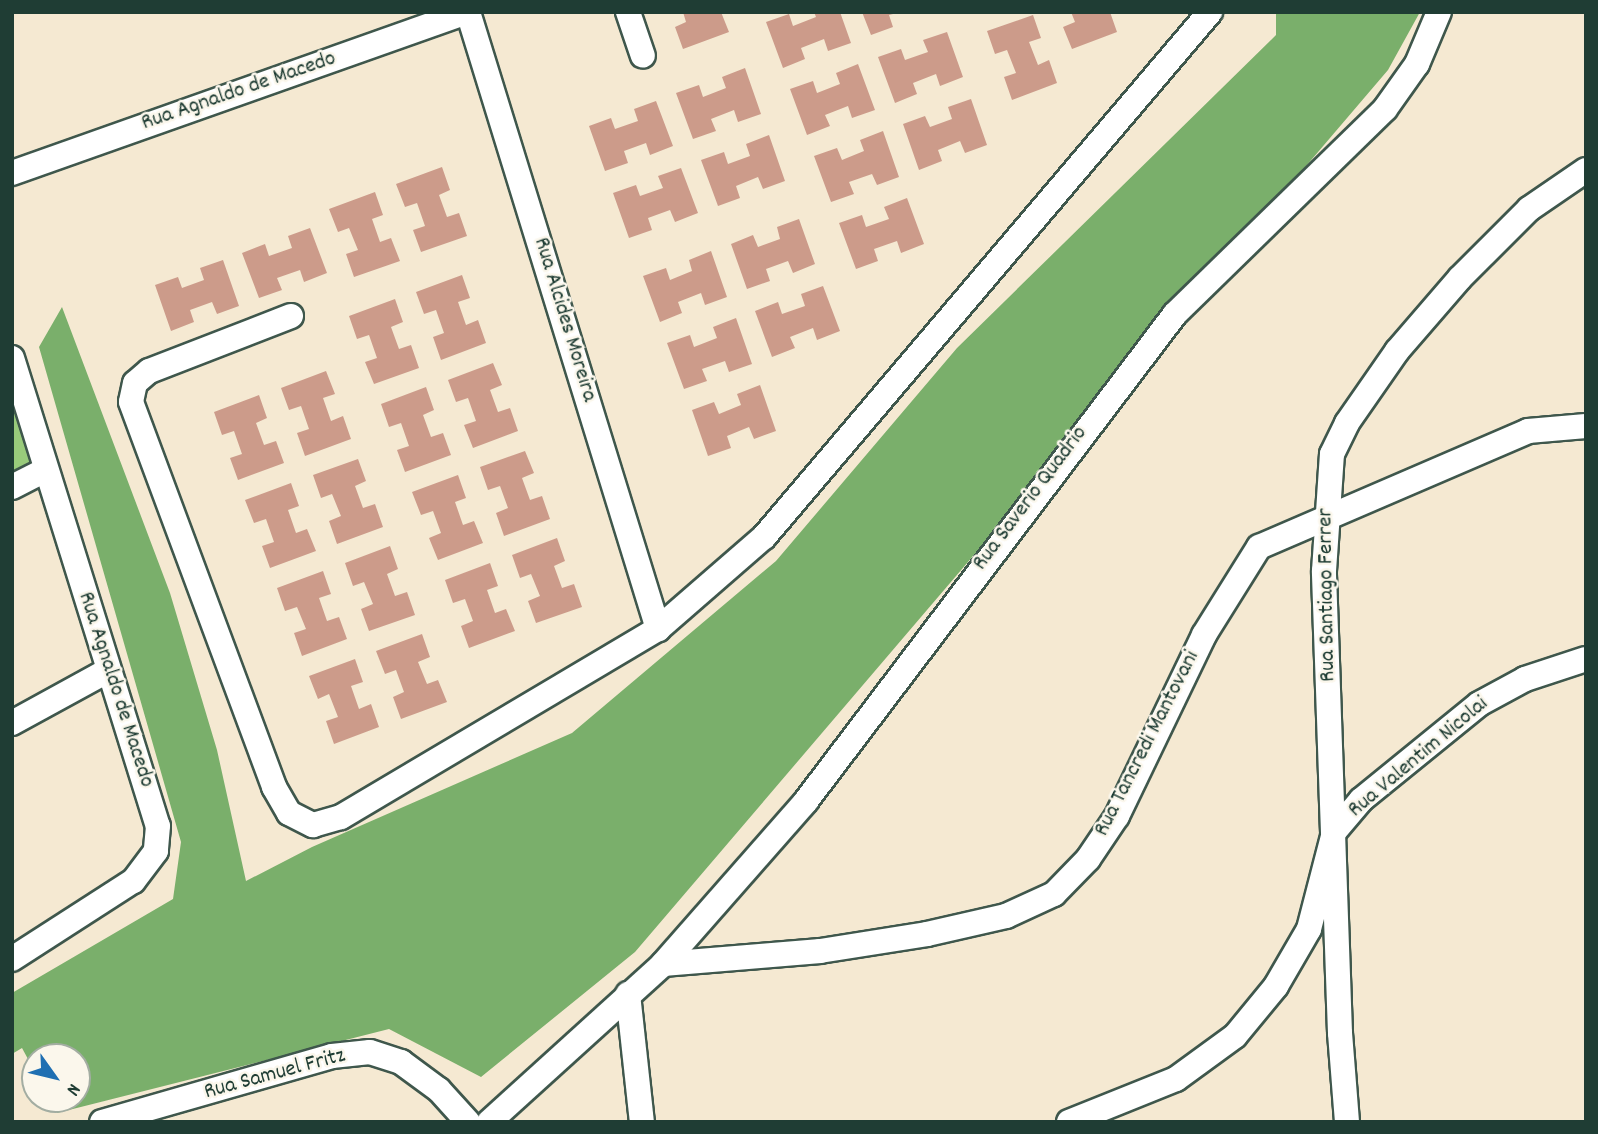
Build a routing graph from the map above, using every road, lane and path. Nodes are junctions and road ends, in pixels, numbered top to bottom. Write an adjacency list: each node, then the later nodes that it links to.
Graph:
1 (467, 12): 7 (street, Rua Agnaldo de Macedo); 14 (street, Rua Alcides Moreira)
2 (628, 12): 5 (street)
3 (1210, 12): 14 (street)
4 (1439, 12): 20 (street, Rua Saverio Quadrio)
5 (643, 56)
6 (1586, 170): 13 (street, Rua Santiago Ferrer)
7 (12, 173)
8 (291, 316): 14 (street)
9 (12, 358): 11 (street, Rua Agnaldo de Macedo)
10 (1586, 426): 13 (street, Rua Tancredi Mantovani)
11 (44, 471): 12 (street); 16 (street, Rua Agnaldo de Macedo)
12 (12, 487)
13 (1326, 521): 18 (street, Rua Santiago Ferrer); 20 (street, Rua Tancredi Mantovani)
14 (659, 629)
15 (1586, 659): 18 (street, Rua Valentim Nicolai)
16 (107, 671): 17 (street); 19 (street, Rua Agnaldo de Macedo)
17 (12, 723)
18 (1334, 832): 26 (street, Rua Valentim Nicolai); 27 (street, Rua Santiago Ferrer)
19 (12, 959)
20 (663, 964): 21 (street, Rua Saverio Quadrio)
21 (628, 994): 24 (street, Rua Saverio Quadrio); 25 (street)
22 (102, 1122): 23 (street, Rua Samuel Fritz)
23 (468, 1122)
24 (489, 1122)
25 (642, 1122)
26 (1069, 1122)
27 (1347, 1122)

